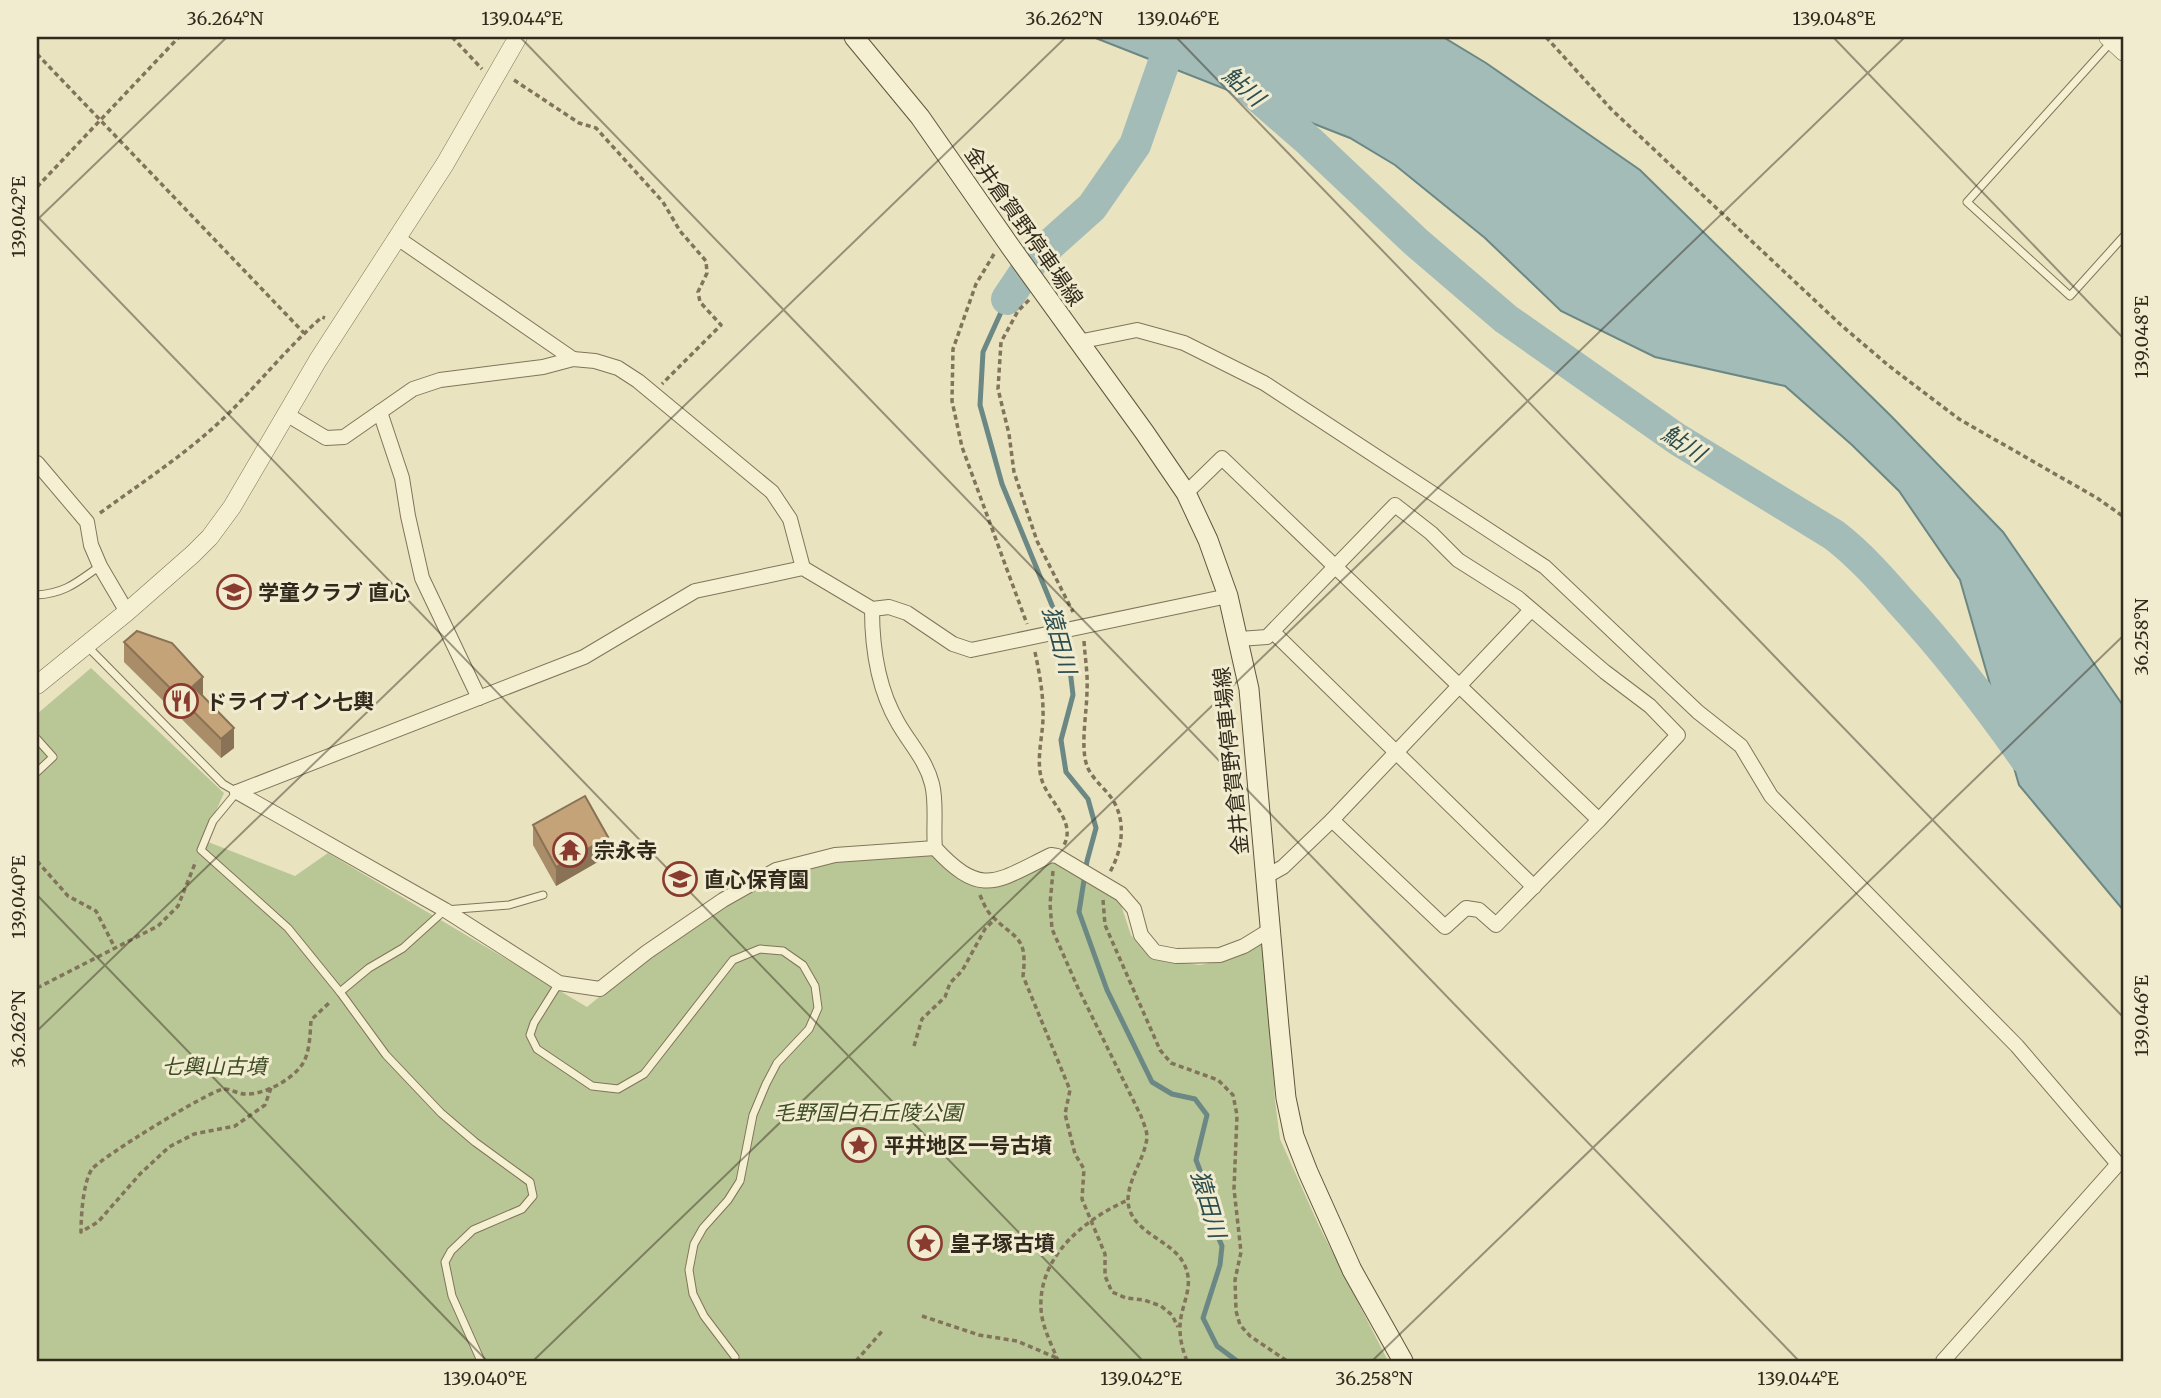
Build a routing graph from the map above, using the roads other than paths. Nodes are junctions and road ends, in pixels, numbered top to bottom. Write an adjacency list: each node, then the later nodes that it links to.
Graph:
1 (518, 37): 5 (street)
2 (854, 37): 6 (main road, 金井倉賀野停車場線)
3 (2115, 43): 4 (lane)
4 (2124, 236)
5 (397, 237): 7 (street); 9 (street)
6 (1078, 342): 11 (main road, 金井倉賀野停車場線); 43 (street)
7 (573, 359): 8 (street); 14 (street)
8 (380, 412): 9 (street); 25 (street)
9 (286, 414): 19 (street)
10 (37, 463): 12 (street)
11 (1185, 493): 13 (street); 16 (main road, 金井倉賀野停車場線)
12 (100, 566): 15 (lane); 19 (street)
13 (1335, 567): 18 (street); 20 (street); 24 (street)
14 (803, 568): 17 (street); 25 (street)
15 (37, 595)
16 (1228, 596): 17 (street); 21 (main road, 金井倉賀野停車場線)
17 (872, 609): 32 (street)
18 (1531, 610): 24 (street); 31 (street)
19 (127, 612): 22 (street)
20 (1273, 632): 21 (street); 27 (street)
21 (1239, 639): 33 (main road, 金井倉賀野停車場線)
22 (86, 645): 23 (street); 29 (lane)
23 (37, 685)
24 (1459, 686): 27 (street); 31 (street)
25 (480, 698): 29 (street)
26 (37, 739): 28 (lane)
27 (1397, 751): 30 (street); 34 (street)
28 (37, 772)
29 (237, 792): 36 (street); 39 (lane)
30 (1332, 820): 33 (street); 34 (street)
31 (1600, 820): 34 (street)
32 (934, 848): 37 (street); 38 (street)
33 (1267, 876): 37 (main road, 金井倉賀野停車場線)
34 (1534, 887)
35 (543, 895): 36 (lane)
36 (445, 910): 38 (street); 39 (lane)
37 (1270, 930): 42 (main road, 金井倉賀野停車場線)
38 (559, 983): 40 (lane)
39 (340, 992): 41 (lane)
40 (735, 1360)
41 (481, 1361)
42 (1402, 1361)
43 (1943, 1361)

